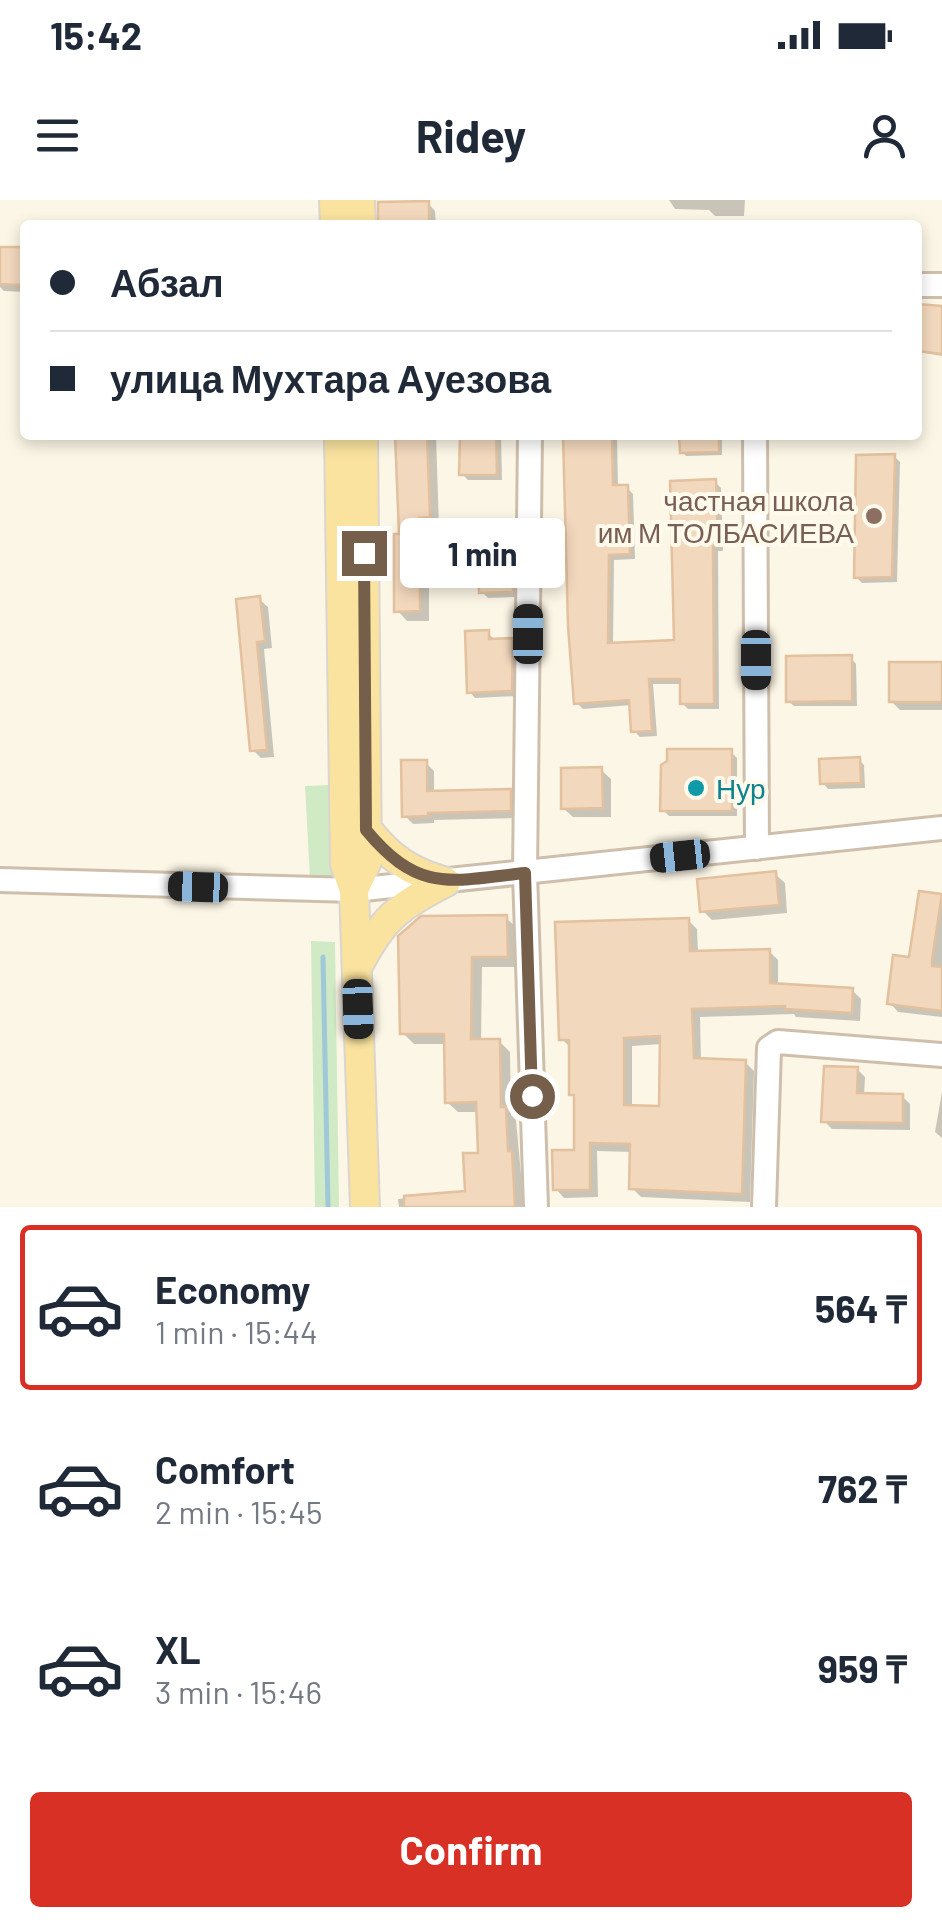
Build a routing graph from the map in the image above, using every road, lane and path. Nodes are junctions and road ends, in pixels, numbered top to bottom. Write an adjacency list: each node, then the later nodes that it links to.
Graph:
1 (339, 440): 11 (main road)
2 (363, 440): 6 (main road)
3 (530, 440): 8 (street)
4 (755, 440): 7 (street)
5 (942, 828): 7 (street)
6 (366, 830): 10 (main road); 11 (main road)
7 (757, 848): 8 (street)
8 (525, 873): 10 (street); 15 (street)
9 (0, 880): 11 (street)
10 (446, 882): 11 (street); 12 (main road)
11 (354, 890): 12 (main road)
12 (356, 969): 14 (main road)
13 (942, 1055): 16 (street)
14 (365, 1207)
15 (536, 1207)
16 (764, 1207)

